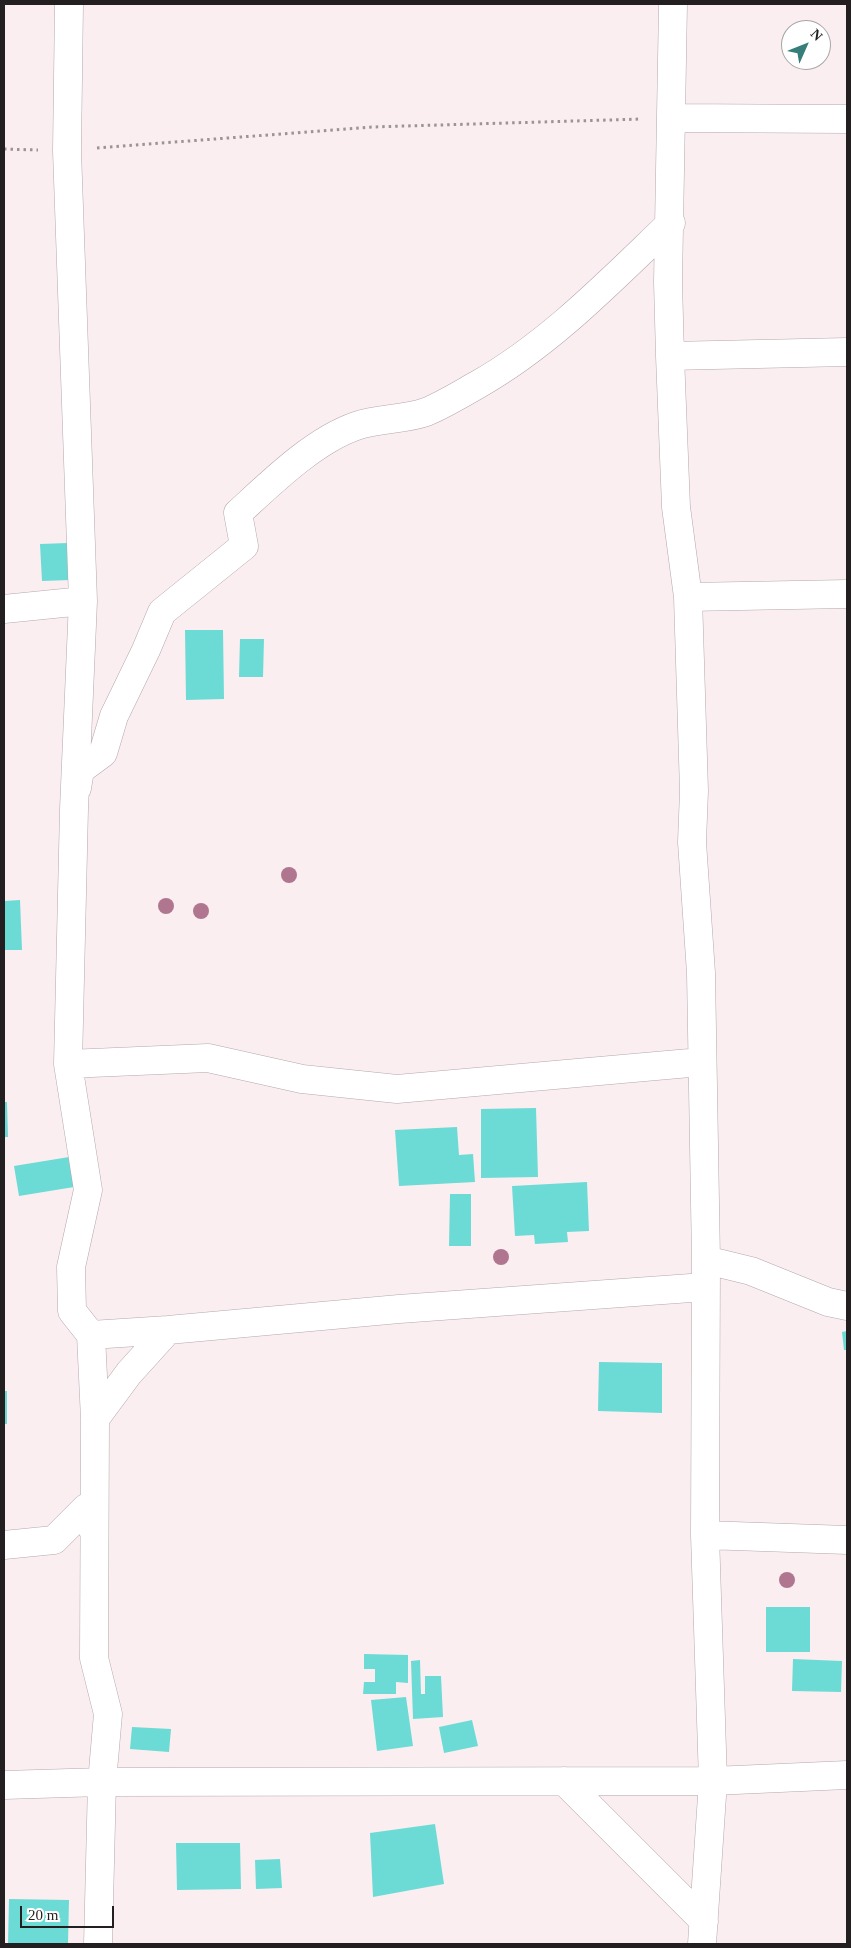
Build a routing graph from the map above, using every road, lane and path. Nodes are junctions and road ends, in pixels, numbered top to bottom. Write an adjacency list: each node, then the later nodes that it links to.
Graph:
1 (69, 4): 6 (street)
2 (673, 4): 3 (street)
3 (672, 118): 4 (street); 6 (path); 7 (street)
4 (847, 120)
5 (4, 149): 6 (path)
6 (67, 151): 12 (street)
7 (671, 223): 9 (street); 14 (street)
8 (847, 352): 9 (street)
9 (670, 356): 11 (street)
10 (847, 594): 11 (street)
11 (688, 597): 15 (street)
12 (82, 600): 13 (street); 14 (street)
13 (4, 609)
14 (74, 809): 16 (street)
15 (701, 1062): 16 (street); 17 (street)
16 (68, 1064): 20 (street)
17 (706, 1274): 18 (street); 19 (street); 22 (street)
18 (847, 1306)
19 (168, 1330): 20 (street); 21 (street)
20 (91, 1335): 21 (street)
21 (95, 1419): 23 (street)
22 (705, 1535): 24 (street); 28 (street)
23 (95, 1537): 25 (street); 29 (street)
24 (847, 1540)
25 (4, 1545)
26 (847, 1775): 28 (street)
27 (564, 1781): 28 (street); 29 (street); 31 (street)
28 (713, 1781): 31 (street)
29 (102, 1782): 30 (street); 32 (street)
30 (4, 1785)
31 (703, 1933)
32 (98, 1944)

